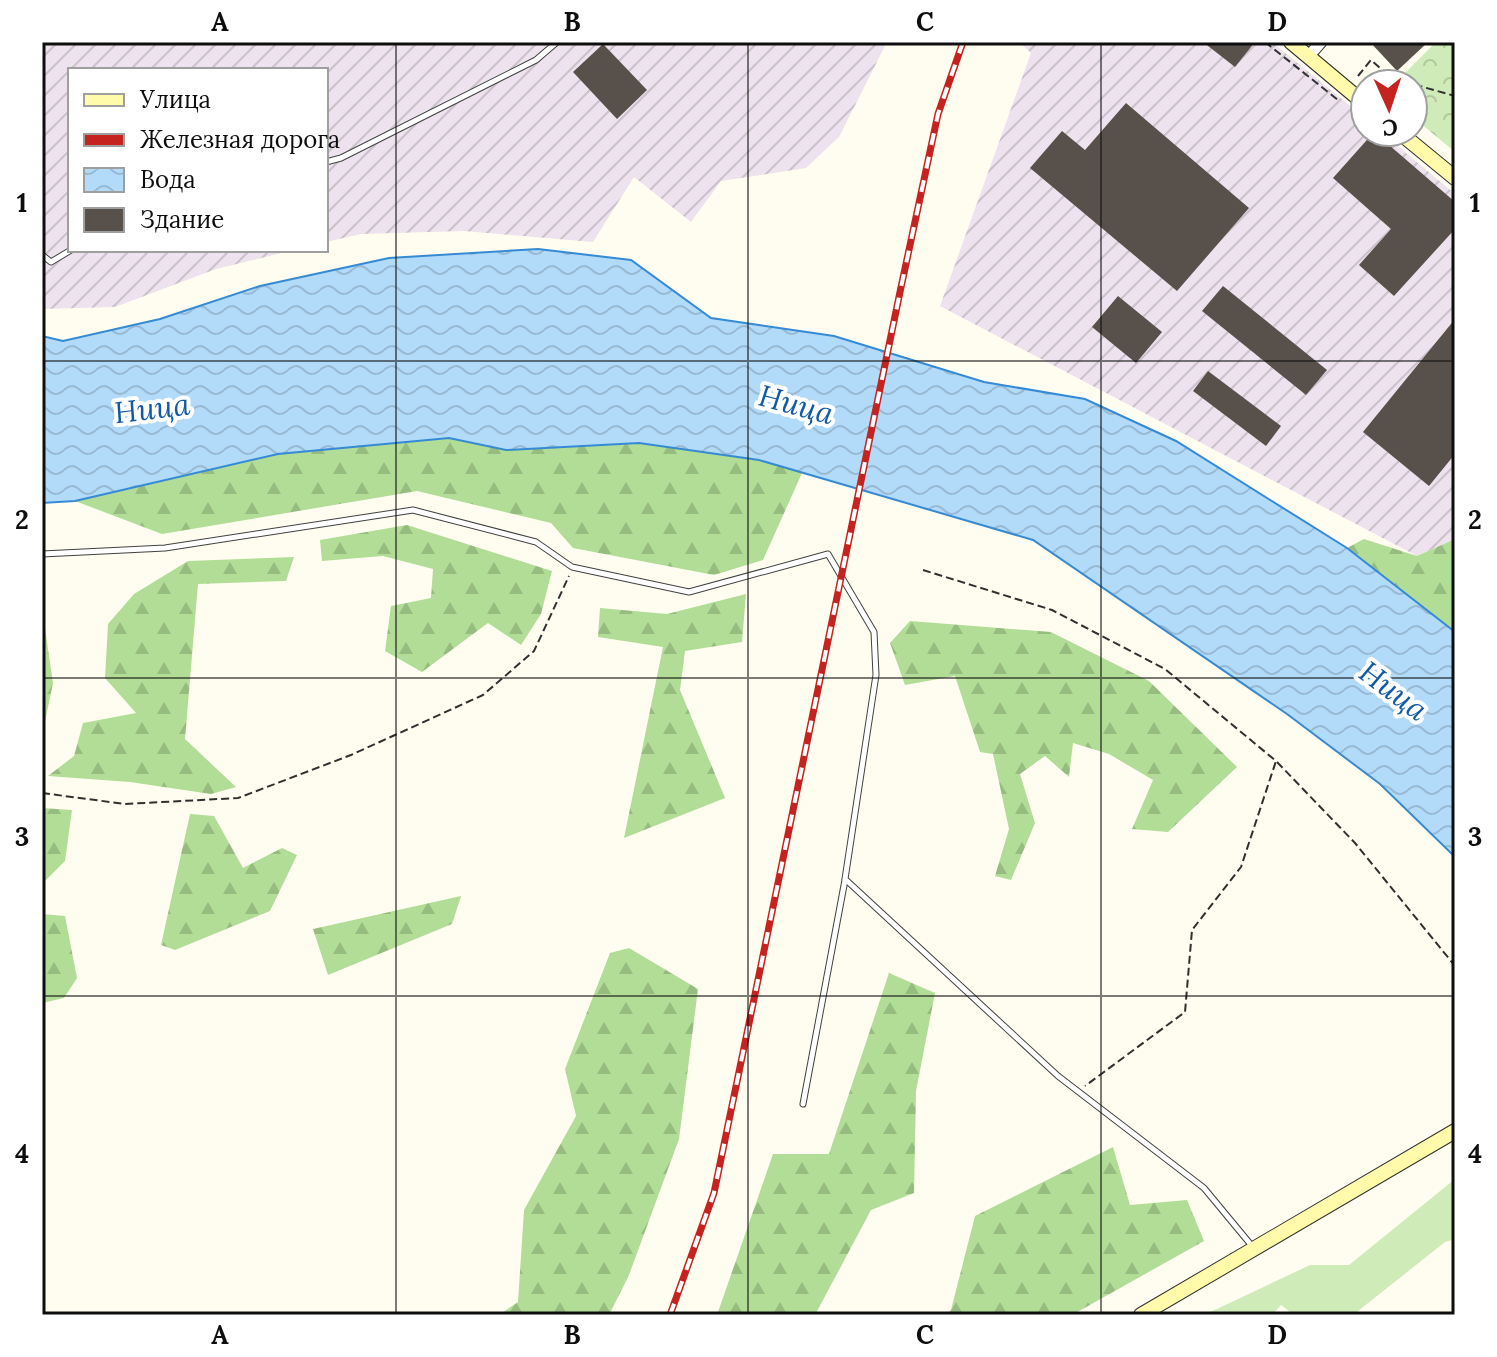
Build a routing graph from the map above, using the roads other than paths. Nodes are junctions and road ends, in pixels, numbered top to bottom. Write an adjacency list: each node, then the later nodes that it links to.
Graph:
1 (557, 42): 7 (lane)
2 (1291, 42): 4 (street)
3 (1321, 42): 4 (street)
4 (1308, 57): 5 (street)
5 (1349, 91)
6 (1418, 148): 8 (street)
7 (328, 161)
8 (1455, 178)
9 (68, 252): 10 (lane)
10 (42, 255)
11 (42, 554): 12 (lane)
12 (845, 879): 13 (lane); 15 (lane)
13 (803, 1104)
14 (1455, 1131): 15 (street)
15 (1253, 1247): 16 (street)
16 (1141, 1315)

